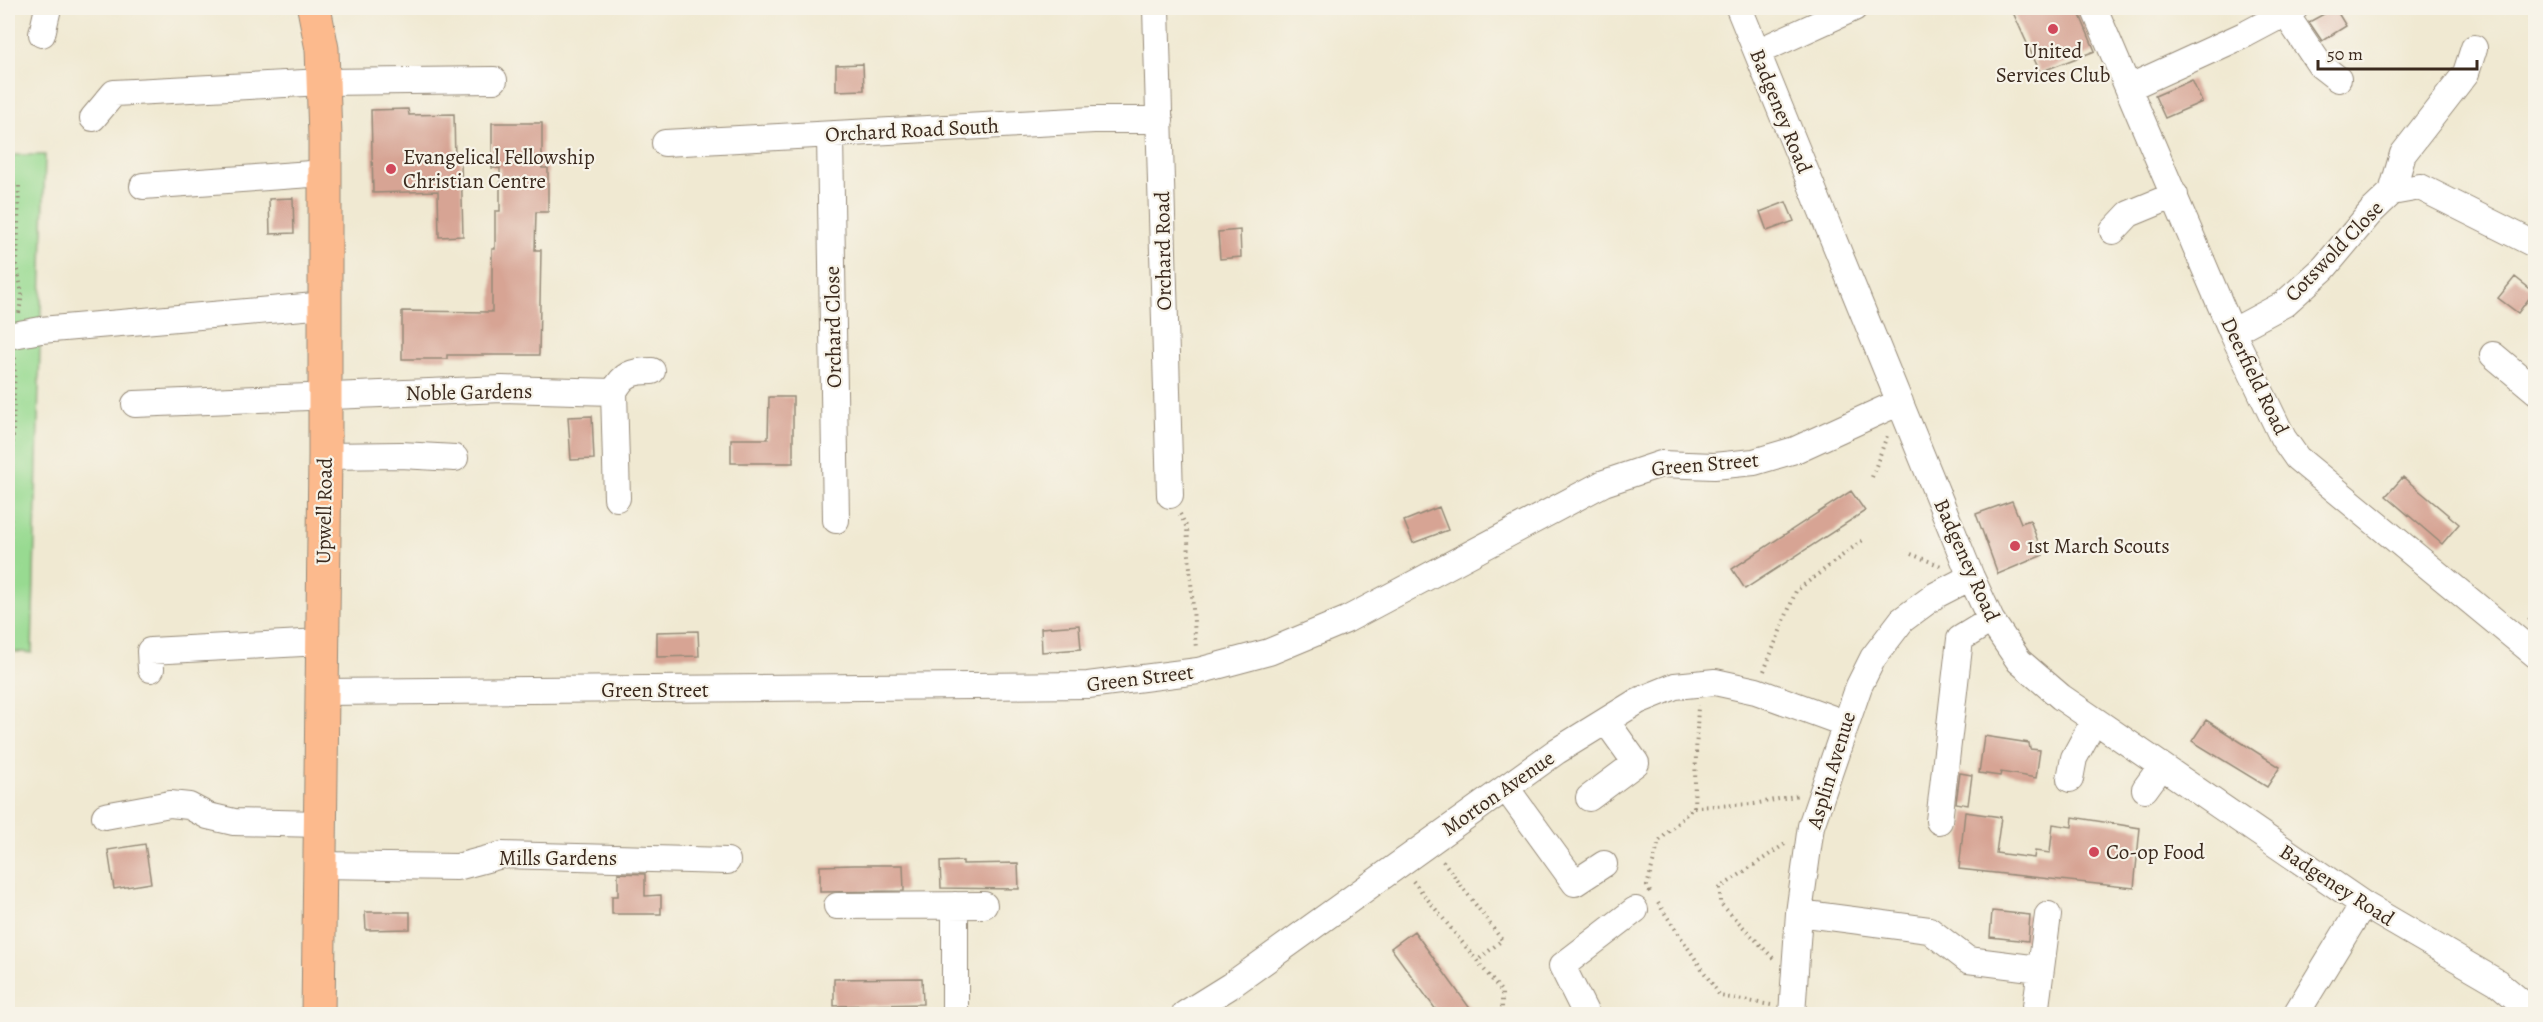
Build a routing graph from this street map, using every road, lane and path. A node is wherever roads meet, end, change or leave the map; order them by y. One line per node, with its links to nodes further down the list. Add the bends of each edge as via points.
1 (48, 8): 8 (street)
2 (314, 8): 13 (main road, Upwell Road)
3 (1156, 8): 16 (street, Orchard Road)
4 (1739, 8): 10 (street, Badgeney Road)
5 (1854, 8): 10 (street)
6 (2094, 8): 14 (street, Deerfield Road)
7 (2290, 10): 11 (street, via 2320,65); 14 (street)
8 (42, 34)
9 (2474, 48): 22 (street, via 2466,73 2403,154)
10 (1758, 52): 36 (street, Badgeney Road)
11 (2338, 79)
12 (494, 80): 13 (street)
13 (324, 82): 15 (street, via 114,93); 19 (main road, Upwell Road)
14 (2130, 87): 23 (street, Deerfield Road)
15 (93, 118)
16 (1160, 120): 17 (street, Orchard Road South); 41 (street, Orchard Road)
17 (830, 135): 18 (street, Orchard Road South); 44 (street, Orchard Close)
18 (665, 143)
19 (325, 173): 21 (street); 28 (main road, Upwell Road)
20 (8, 185): 27 (path, via 19,185)
21 (143, 186)
22 (2392, 192): 25 (street, Cotswold Close, via 2420,187); 29 (street, Cotswold Close, via 2324,267 2284,304)
23 (2175, 195): 24 (street, via 2129,214); 29 (street, Deerfield Road)
24 (2113, 231)
25 (2535, 245)
26 (8, 264): 27 (path)
27 (17, 264): 30 (path, via 22,294)
28 (326, 305): 30 (street); 35 (main road, Upwell Road)
29 (2232, 332): 50 (street, Deerfield Road, via 2283,438 2297,458)
30 (11, 335): 43 (path)
31 (2493, 355): 33 (street)
32 (652, 371): 34 (street, via 633,371 620,379)
33 (2535, 391)
34 (614, 392): 35 (street, Noble Gardens, via 502,389); 42 (street)
35 (325, 397): 37 (street, Noble Gardens); 38 (main road, Upwell Road)
36 (1900, 402): 40 (path); 46 (street, Badgeney Road); 52 (street, Green Street, via 1795,450 1754,462 1714,466 1660,464 1604,483 1346,621 1269,652)
37 (135, 404)
38 (325, 456): 39 (street); 49 (main road, Upwell Road)
39 (455, 458)
40 (1872, 477)
41 (1170, 495): 52 (path, via 1187,528)
42 (617, 498)
43 (9, 520): 47 (path)
44 (836, 520)
45 (1864, 539): 54 (path, via 1796,591)
46 (1971, 577): 48 (street, Badgeney Road); 58 (street, Asplin Avenue, via 1936,595 1902,620 1873,658)
47 (8, 617)
48 (1991, 620): 57 (street, Badgeney Road, via 2019,661); 67 (street, via 1960,639)
49 (321, 642): 51 (street, via 150,651); 55 (main road, Upwell Road)
50 (2535, 655)
51 (151, 669)
52 (1198, 671): 55 (street, Green Street, via 1088,685)
53 (1698, 684): 54 (street, Morton Avenue, via 1715,682); 56 (street, Morton Avenue, via 1675,687 1638,701); 65 (path)
54 (1756, 691): 58 (street, Morton Avenue)
55 (321, 692): 68 (main road, Upwell Road)
56 (1606, 721): 61 (street, Morton Avenue); 64 (street, via 1636,763)
57 (2094, 721): 59 (street, Badgeney Road); 60 (street, via 2074,758)
58 (1844, 723): 63 (street, Asplin Avenue)
59 (2161, 767): 62 (street); 75 (street, Badgeney Road)
60 (2070, 779)
61 (1506, 788): 70 (street, Morton Avenue); 73 (street, via 1575,884)
62 (2145, 789)
63 (1823, 791): 65 (path, via 1754,804); 69 (street, Asplin Avenue)
64 (1589, 798)
65 (1694, 807): 85 (path, via 1659,841 1647,886 1720,996)
66 (105, 816): 68 (street, via 170,804 189,806 208,816 234,822)
67 (1939, 821)
68 (319, 824): 74 (main road, Upwell Road)
69 (1811, 826): 80 (street, Asplin Avenue); 84 (path, via 1720,888 1720,903)
70 (1429, 842): 72 (street, Morton Avenue); 82 (path, via 1502,940)
71 (727, 861): 74 (street, Mills Gardens, via 502,855 457,867)
72 (1399, 864): 82 (path); 88 (street, Morton Avenue)
73 (1604, 864)
74 (318, 865): 86 (main road, Upwell Road)
75 (2363, 904): 92 (street); 93 (street, Badgeney Road, via 2497,982)
76 (955, 905): 77 (street); 78 (street); 87 (street)
77 (984, 905)
78 (837, 906)
79 (1635, 910): 90 (street, via 1562,966)
80 (1799, 913): 83 (street, via 1929,930 1968,960); 84 (street, Asplin Avenue)
81 (2048, 915): 83 (street)
82 (1477, 961): 89 (path, via 1502,992)
83 (2039, 969): 91 (street)
84 (1794, 981): 85 (street, Asplin Avenue)
85 (1792, 1012)
86 (318, 1014)
87 (956, 1014)
88 (1185, 1014)
89 (1502, 1014)
90 (1586, 1014)
91 (2035, 1014)
92 (2296, 1014)
93 (2535, 1014)

